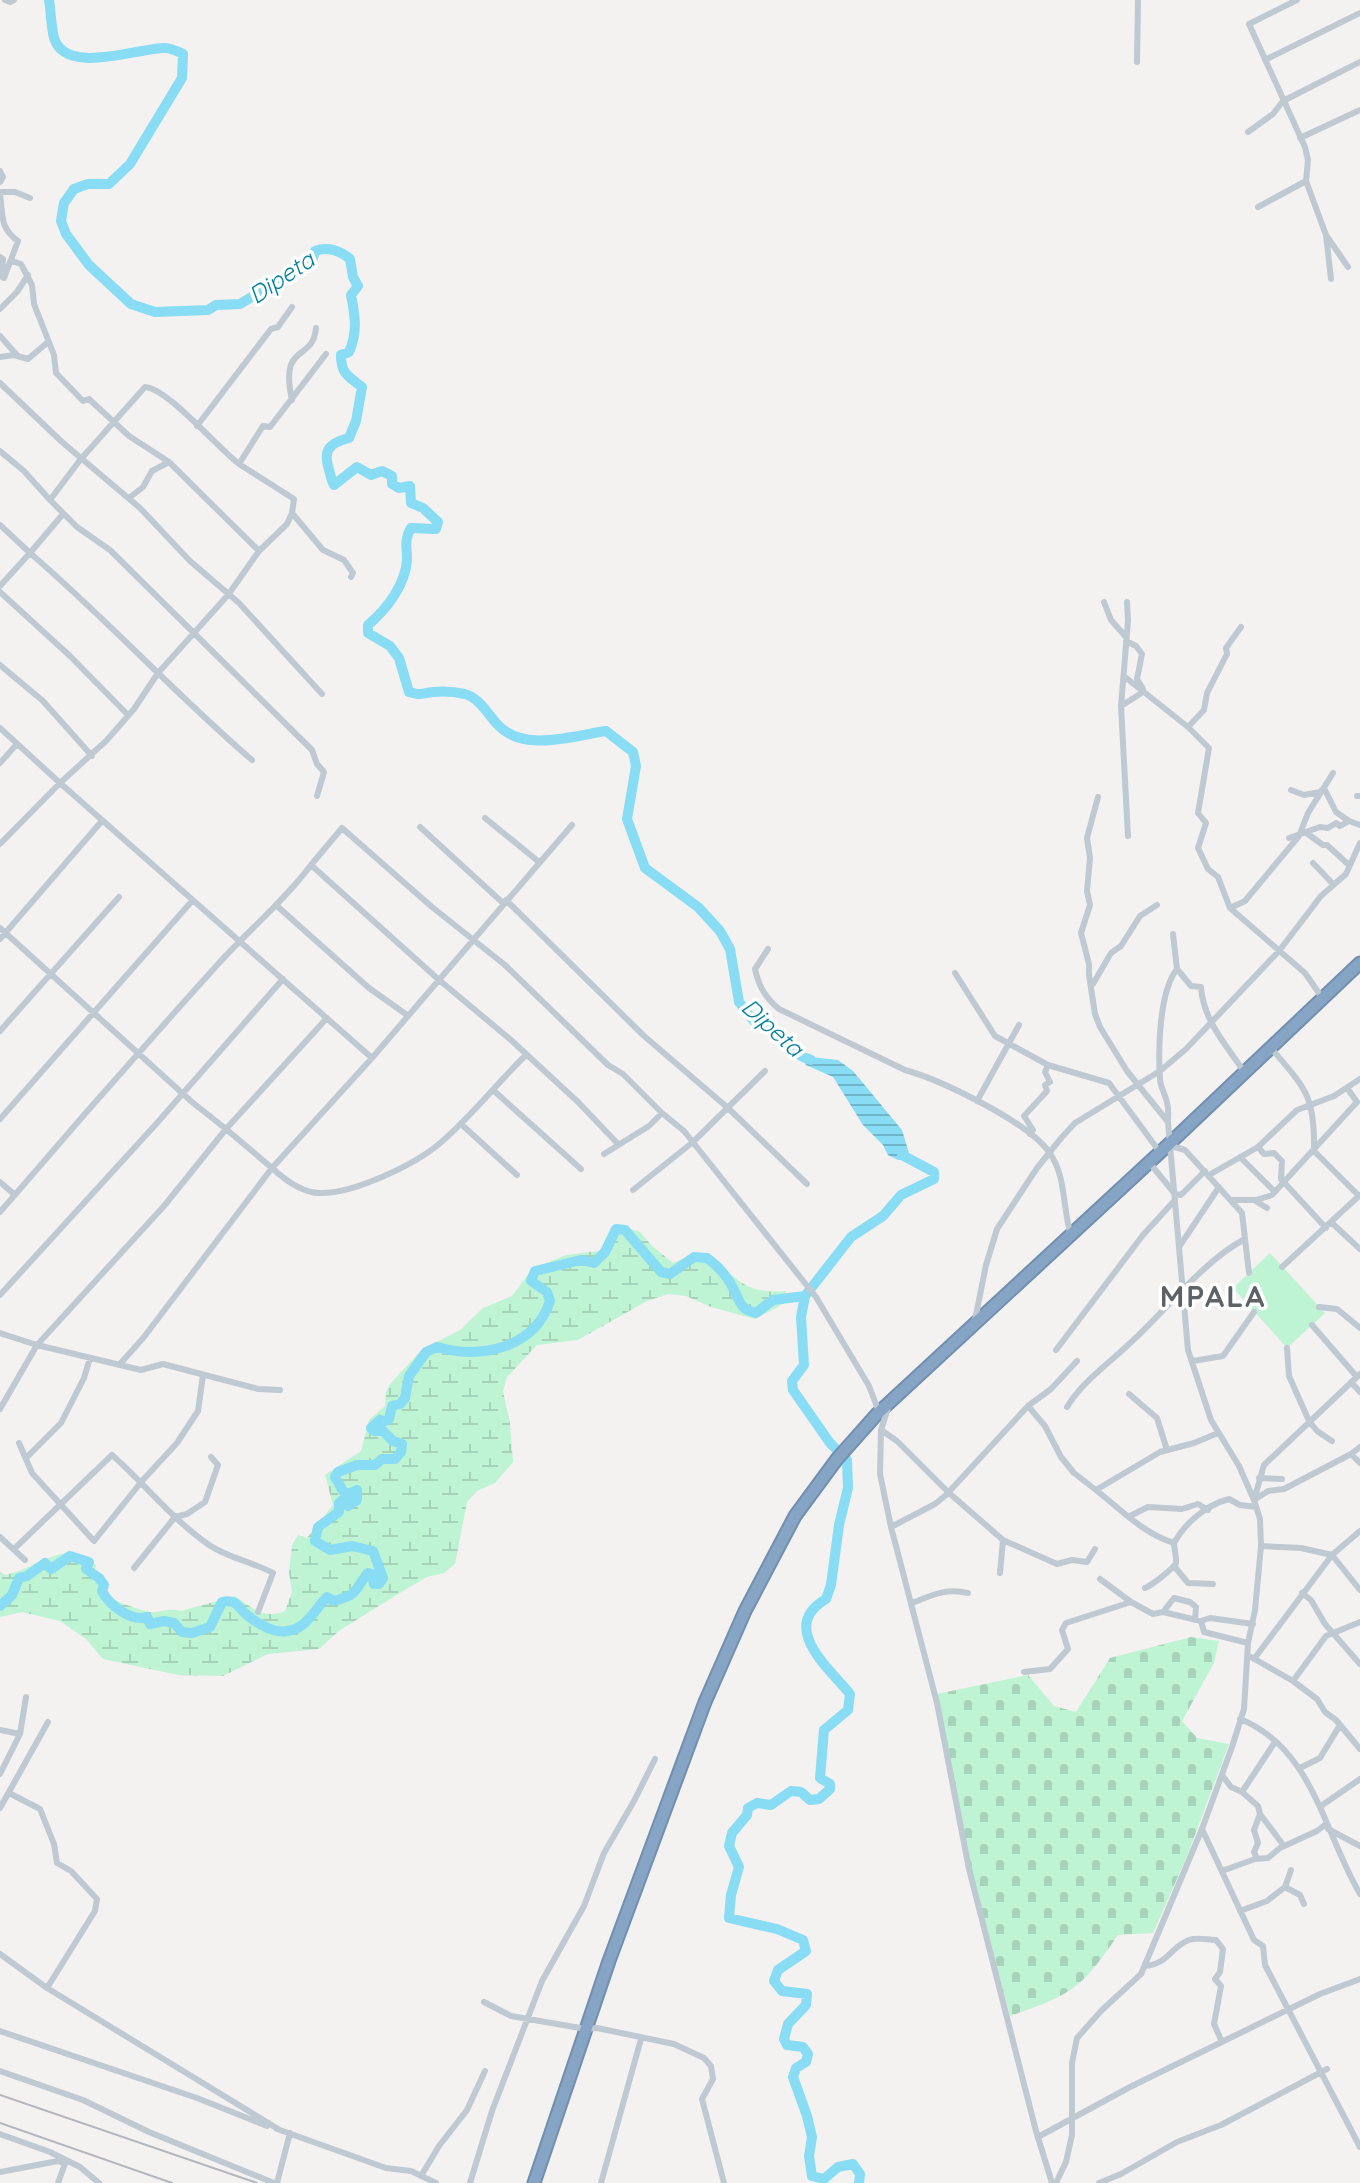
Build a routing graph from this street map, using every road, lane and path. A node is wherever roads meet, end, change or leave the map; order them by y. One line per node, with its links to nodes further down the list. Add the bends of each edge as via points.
1 (3, 0): 2 (street)
2 (14, 0)
3 (1138, 0): 7 (street)
4 (1297, 0): 6 (street, via 1249,24)
5 (1360, 13): 6 (street)
6 (1265, 60): 9 (street)
7 (1137, 62)
8 (1360, 62): 9 (street)
9 (1283, 101): 11 (street); 12 (street)
10 (1360, 110): 12 (street)
11 (1248, 132)
12 (1300, 138): 14 (street, via 1308,160)
13 (0, 171): 15 (street)
14 (1306, 181): 18 (street); 19 (street)
15 (0, 182)
16 (0, 193): 17 (street); 21 (street, via 0,223 18,241)
17 (30, 198)
18 (1258, 207)
19 (1326, 235): 22 (street); 25 (street)
20 (0, 257): 24 (street)
21 (12, 261): 23 (street); 24 (street)
22 (1348, 267)
23 (28, 275): 27 (street); 30 (street)
24 (1, 276)
25 (1331, 279)
26 (292, 307): 37 (street)
27 (0, 309)
28 (316, 328): 35 (street, via 307,348 290,361)
29 (0, 336): 32 (street)
30 (48, 342): 32 (street, via 28,359); 36 (street, via 56,373 78,398 89,399)
31 (326, 354): 35 (street)
32 (17, 355): 33 (street)
33 (0, 357)
34 (0, 383): 39 (street)
35 (292, 400): 41 (street, via 270,427 263,426 256,434)
36 (113, 421): 37 (street, via 150,387); 39 (street); 40 (street)
37 (197, 426): 41 (street)
38 (0, 451): 43 (street)
39 (81, 458): 42 (street); 43 (street)
40 (169, 462): 42 (street, via 152,471); 47 (street)
41 (239, 464): 44 (street, via 294,499)
42 (129, 498): 51 (street)
43 (50, 500): 45 (street)
44 (292, 513): 47 (street); 49 (street, via 323,550 344,560)
45 (63, 514): 48 (street); 55 (street, via 110,550)
46 (0, 525): 48 (street)
47 (259, 551): 51 (street)
48 (30, 553): 50 (street); 58 (street)
49 (351, 577)
50 (0, 589): 63 (street)
51 (228, 595): 55 (street); 61 (street)
52 (1104, 602): 56 (street)
53 (1127, 602): 56 (street)
54 (1241, 627): 64 (street, via 1226,648 1204,710)
55 (195, 633): 58 (street); 74 (street, via 312,750 324,772)
56 (1126, 639): 59 (street); 60 (street, via 1142,654 1137,679)
57 (0, 665): 67 (street, via 43,701)
58 (158, 673): 63 (street); 68 (street)
59 (1125, 677): 60 (street); 62 (street)
60 (1143, 689): 62 (street); 64 (street)
61 (322, 694)
62 (1121, 706): 84 (street)
63 (128, 715): 67 (street)
64 (1188, 727): 99 (street, via 1209,748 1198,813 1206,823 1198,848)
65 (0, 728): 66 (street)
66 (17, 744): 69 (street); 71 (street)
67 (91, 755): 71 (street)
68 (252, 760)
69 (0, 763)
70 (1333, 773): 73 (street)
71 (60, 783): 78 (street); 87 (street)
72 (1291, 790): 73 (street, via 1304,795)
73 (1321, 791): 77 (street); 83 (street)
74 (317, 796)
75 (1098, 797): 112 (street, via 1088,827 1090,905 1081,933)
76 (485, 818): 89 (street)
77 (1349, 821): 80 (street); 82 (street)
78 (101, 822): 95 (street); 100 (street)
79 (572, 825): 89 (street)
80 (1360, 825)
81 (420, 827): 96 (street)
82 (1328, 828): 83 (street); 88 (street)
83 (1300, 831): 85 (street); 88 (street); 99 (street, via 1245,901)
84 (1128, 836)
85 (1289, 838)
86 (1360, 843): 92 (street)
87 (0, 844)
88 (1327, 845): 92 (street)
89 (539, 862): 96 (street)
90 (1313, 863): 93 (street)
91 (311, 865): 98 (street); 102 (street, via 342,828); 111 (street)
92 (1349, 865): 93 (street)
93 (1333, 884): 105 (street)
94 (119, 897): 109 (street)
95 (192, 901): 103 (street); 114 (street)
96 (504, 902): 102 (street); 137 (street)
97 (1157, 905): 112 (street, via 1140,916)
98 (277, 906): 103 (street); 115 (street)
99 (1230, 908): 105 (street)
100 (2, 934): 109 (street)
101 (1173, 934): 107 (street)
102 (472, 940): 111 (street); 138 (street)
103 (240, 941): 110 (street); 122 (street)
104 (768, 949): 135 (street, via 755,969 766,998 779,1009)
105 (1279, 951): 113 (street, via 1305,973); 117 (street)
106 (1359, 965): 113 (highway)
107 (1177, 969): 117 (street, via 1191,986 1201,987); 127 (street, via 1164,997)
108 (955, 973): 120 (street, via 995,1036)
109 (50, 974): 114 (street); 119 (street)
110 (283, 979): 116 (street); 133 (street)
111 (438, 979): 115 (street); 123 (street)
112 (1091, 987): 130 (street, via 1100,1027)
113 (1323, 999): 121 (highway)
114 (95, 1013): 122 (street); 139 (street)
115 (407, 1015): 124 (street)
116 (327, 1018): 124 (street); 142 (street)
117 (1210, 1023): 127 (street); 128 (street)
118 (1019, 1025): 120 (street)
119 (0, 1031)
120 (1010, 1044): 125 (street); 135 (street)
121 (1271, 1048): 128 (highway); 136 (street)
122 (139, 1053): 133 (street); 163 (street)
123 (526, 1055): 132 (street); 145 (street)
124 (372, 1058): 153 (street)
125 (1048, 1065): 134 (street, via 1109,1083); 143 (street, via 1047,1091 1024,1116 1033,1130)
126 (765, 1071): 137 (street)
127 (1160, 1071): 130 (street); 140 (street)
128 (1245, 1073): 147 (highway)
129 (1360, 1079): 131 (street)
130 (1137, 1084): 134 (street); 140 (street)
131 (1347, 1088): 136 (street); 148 (street, via 1357,1102)
132 (493, 1090): 141 (street); 154 (street)
133 (183, 1093): 142 (street); 178 (street)
134 (1119, 1094): 147 (street); 149 (street, via 1075,1123)
135 (977, 1101): 143 (street)
136 (1311, 1103): 146 (street); 148 (street)
137 (728, 1108): 144 (street); 159 (street)
138 (662, 1113): 144 (street); 145 (street)
139 (0, 1119)
140 (1168, 1122): 147 (street)
141 (461, 1124): 153 (street, via 432,1150 383,1177 337,1192 297,1187); 156 (street)
142 (226, 1129): 153 (street); 185 (street, via 164,1206)
143 (1030, 1134): 149 (street)
144 (693, 1142): 161 (street); 201 (street, via 816,1297)
145 (618, 1144): 150 (street)
146 (1258, 1147): 151 (street); 158 (street, via 1282,1161)
147 (1164, 1148): 152 (highway); 155 (street, via 1185,1150); 165 (street)
148 (1314, 1151): 158 (street); 164 (street)
149 (1050, 1152): 171 (street, via 1065,1191); 181 (street, via 997,1229)
150 (604, 1154)
151 (1240, 1157): 155 (street); 162 (street)
152 (1148, 1161): 165 (street); 171 (highway)
153 (272, 1168): 191 (street)
154 (581, 1169)
155 (1207, 1173): 160 (street); 165 (street)
156 (517, 1175)
157 (0, 1182): 163 (street)
158 (1284, 1182): 162 (street); 170 (street)
159 (807, 1184)
160 (1219, 1187): 166 (street); 173 (street)
161 (633, 1190)
162 (1275, 1192): 167 (street)
163 (15, 1195): 169 (street)
164 (1360, 1196): 170 (street)
165 (1175, 1197): 173 (street); 187 (street)
166 (1231, 1200): 167 (street); 172 (street, via 1242,1213)
167 (1254, 1200): 168 (street)
168 (1267, 1208)
169 (0, 1212)
170 (1329, 1226): 174 (street); 175 (street)
171 (1071, 1235): 181 (highway)
172 (1243, 1240): 176 (street); 177 (street)
173 (1179, 1247): 177 (street)
174 (1360, 1249)
175 (1282, 1267)
176 (1249, 1273)
177 (1183, 1289): 190 (street); 199 (street)
178 (0, 1295)
179 (1319, 1307): 183 (street, via 1337,1309)
180 (1254, 1312): 190 (street, via 1223,1356)
181 (974, 1324): 197 (highway)
182 (1312, 1325): 193 (street)
183 (1360, 1328)
184 (0, 1333): 185 (street)
185 (37, 1345): 188 (street); 200 (street)
186 (1287, 1348): 202 (street, via 1290,1380)
187 (1056, 1350)
188 (90, 1358): 191 (street); 210 (street, via 61,1423)
189 (1077, 1361): 198 (street)
190 (1193, 1361): 204 (street)
191 (120, 1364): 192 (street, via 141,1370 163,1364)
192 (203, 1375): 194 (street); 215 (street, via 198,1411)
193 (1356, 1378): 195 (street); 202 (street)
194 (280, 1390)
195 (1360, 1392)
196 (1129, 1394): 208 (street, via 1157,1418)
197 (891, 1400): 201 (highway); 203 (street)
198 (1028, 1406): 216 (street, via 1061,1457); 217 (street, via 1012,1427 971,1460)
199 (1067, 1407)
200 (0, 1409)
201 (879, 1412): 291 (highway, via 795,1516 745,1611 705,1702)
202 (1309, 1421): 205 (street); 213 (street, via 1274,1453)
203 (881, 1430): 217 (street); 223 (street, via 880,1474)
204 (1218, 1433): 208 (street); 218 (street)
205 (1332, 1441)
206 (19, 1443): 210 (street)
207 (1360, 1447): 209 (street)
208 (1167, 1450): 216 (street)
209 (1351, 1454): 212 (street); 218 (street, via 1284,1489 1268,1491)
210 (27, 1457): 219 (street, via 32,1473)
211 (211, 1457): 222 (street, via 218,1465 205,1502)
212 (1360, 1463)
213 (1259, 1478): 214 (street); 218 (street)
214 (1282, 1479)
215 (142, 1481): 219 (street, via 112,1455); 219 (street, via 94,1541); 222 (street)
216 (1096, 1490): 221 (street)
217 (948, 1492): 223 (street); 226 (street)
218 (1255, 1504): 220 (street, via 1229,1499); 228 (street)
219 (60, 1506): 229 (street)
220 (1208, 1510): 221 (street, via 1198,1504 1182,1509 1148,1507); 227 (street)
221 (1130, 1516): 227 (street)
222 (175, 1517): 234 (street); 244 (street, via 213,1547 273,1573)
223 (891, 1527): 243 (street)
224 (1360, 1531): 231 (street)
225 (0, 1537): 229 (street)
226 (1003, 1540): 230 (street, via 1057,1564 1087,1562); 235 (street)
227 (1174, 1543): 233 (street)
228 (1261, 1546): 231 (street); 248 (street)
229 (14, 1549): 232 (street)
230 (1095, 1549)
231 (1332, 1555): 239 (street); 241 (street)
232 (25, 1560)
233 (1174, 1566): 237 (street, via 1188,1583); 238 (street)
234 (134, 1568)
235 (1000, 1573)
236 (1100, 1579): 242 (street)
237 (1213, 1584)
238 (1145, 1588)
239 (1360, 1590)
240 (968, 1593): 243 (street, via 952,1589)
241 (1302, 1593): 249 (street); 251 (street)
242 (1131, 1602): 245 (street, via 1153,1614); 253 (street, via 1066,1623 1062,1630 1068,1649 1050,1669)
243 (912, 1603): 304 (street, via 969,1869)
244 (258, 1612)
245 (1163, 1612): 246 (street); 246 (street, via 1174,1598 1196,1607)
246 (1198, 1620): 248 (street); 250 (street, via 1204,1632)
247 (1360, 1622): 249 (street)
248 (1253, 1624): 250 (street)
249 (1334, 1633): 252 (street); 254 (street, via 1326,1636)
250 (1248, 1643): 251 (street)
251 (1251, 1657): 254 (street); 256 (street)
252 (1360, 1664)
253 (1024, 1672)
254 (1293, 1681): 258 (street)
255 (26, 1697): 260 (street)
256 (1240, 1719): 261 (street, via 1260,1727); 266 (street)
257 (48, 1722): 269 (street)
258 (1340, 1725): 262 (street); 264 (street, via 1320,1758)
259 (0, 1730): 260 (street)
260 (20, 1734): 265 (street)
261 (1275, 1742): 264 (street); 268 (street)
262 (1360, 1749)
263 (655, 1759): 290 (street, via 604,1853 584,1906)
264 (1300, 1768): 270 (street)
265 (0, 1774)
266 (1222, 1775): 268 (street); 274 (street)
267 (1360, 1779): 270 (street)
268 (1242, 1792): 272 (street)
269 (9, 1793): 271 (street); 287 (street, via 40,1809 57,1863 97,1899 95,1911)
270 (1321, 1806): 273 (street)
271 (0, 1808)
272 (1260, 1814): 275 (street); 277 (street, via 1254,1830)
273 (1327, 1826): 275 (street); 276 (street); 281 (street)
274 (1202, 1829): 279 (street); 285 (street)
275 (1284, 1846): 277 (street)
276 (1360, 1846)
277 (1257, 1859): 279 (street)
278 (1291, 1870): 280 (street)
279 (1222, 1871): 283 (street)
280 (1285, 1887): 282 (street, via 1300,1895); 283 (street)
281 (1360, 1894)
282 (1304, 1904)
283 (1240, 1911): 289 (street, via 1254,1940 1263,1946 1265,1965)
284 (0, 1954): 287 (street)
285 (1145, 1966): 295 (street, via 1164,1961 1189,1940 1216,1940 1223,1949 1215,1979 1221,1986 1214,2024); 300 (street, via 1077,2038)
286 (1360, 1979): 289 (street)
287 (47, 1988): 301 (street)
288 (484, 2002): 290 (street)
289 (1287, 2010): 295 (street); 299 (street)
290 (526, 2020): 291 (street); 313 (street)
291 (586, 2029): 293 (street); 314 (highway)
292 (1, 2031): 294 (street); 301 (street)
293 (641, 2039): 315 (street); 316 (street, via 683,2047 711,2066 713,2079 702,2099)
294 (0, 2042)
295 (1222, 2042): 300 (street)
296 (1327, 2069): 299 (street)
297 (0, 2071): 311 (street, via 83,2100)
298 (485, 2071): 308 (street, via 467,2110)
299 (1319, 2073): 305 (street); 318 (street)
300 (1073, 2118): 304 (street); 317 (street, via 1066,2162)
301 (278, 2129): 302 (street)
302 (290, 2133): 308 (street); 311 (street)
303 (0, 2134): 306 (street)
304 (1038, 2137): 317 (street)
305 (1360, 2147)
306 (66, 2162): 307 (street); 309 (street); 310 (street)
307 (0, 2172)
308 (421, 2176): 312 (street)
309 (58, 2183)
310 (99, 2183)
311 (276, 2183)
312 (436, 2183)
313 (470, 2183)
314 (534, 2183)
315 (601, 2183)
316 (724, 2183)
317 (1054, 2183)
318 (1099, 2183)

